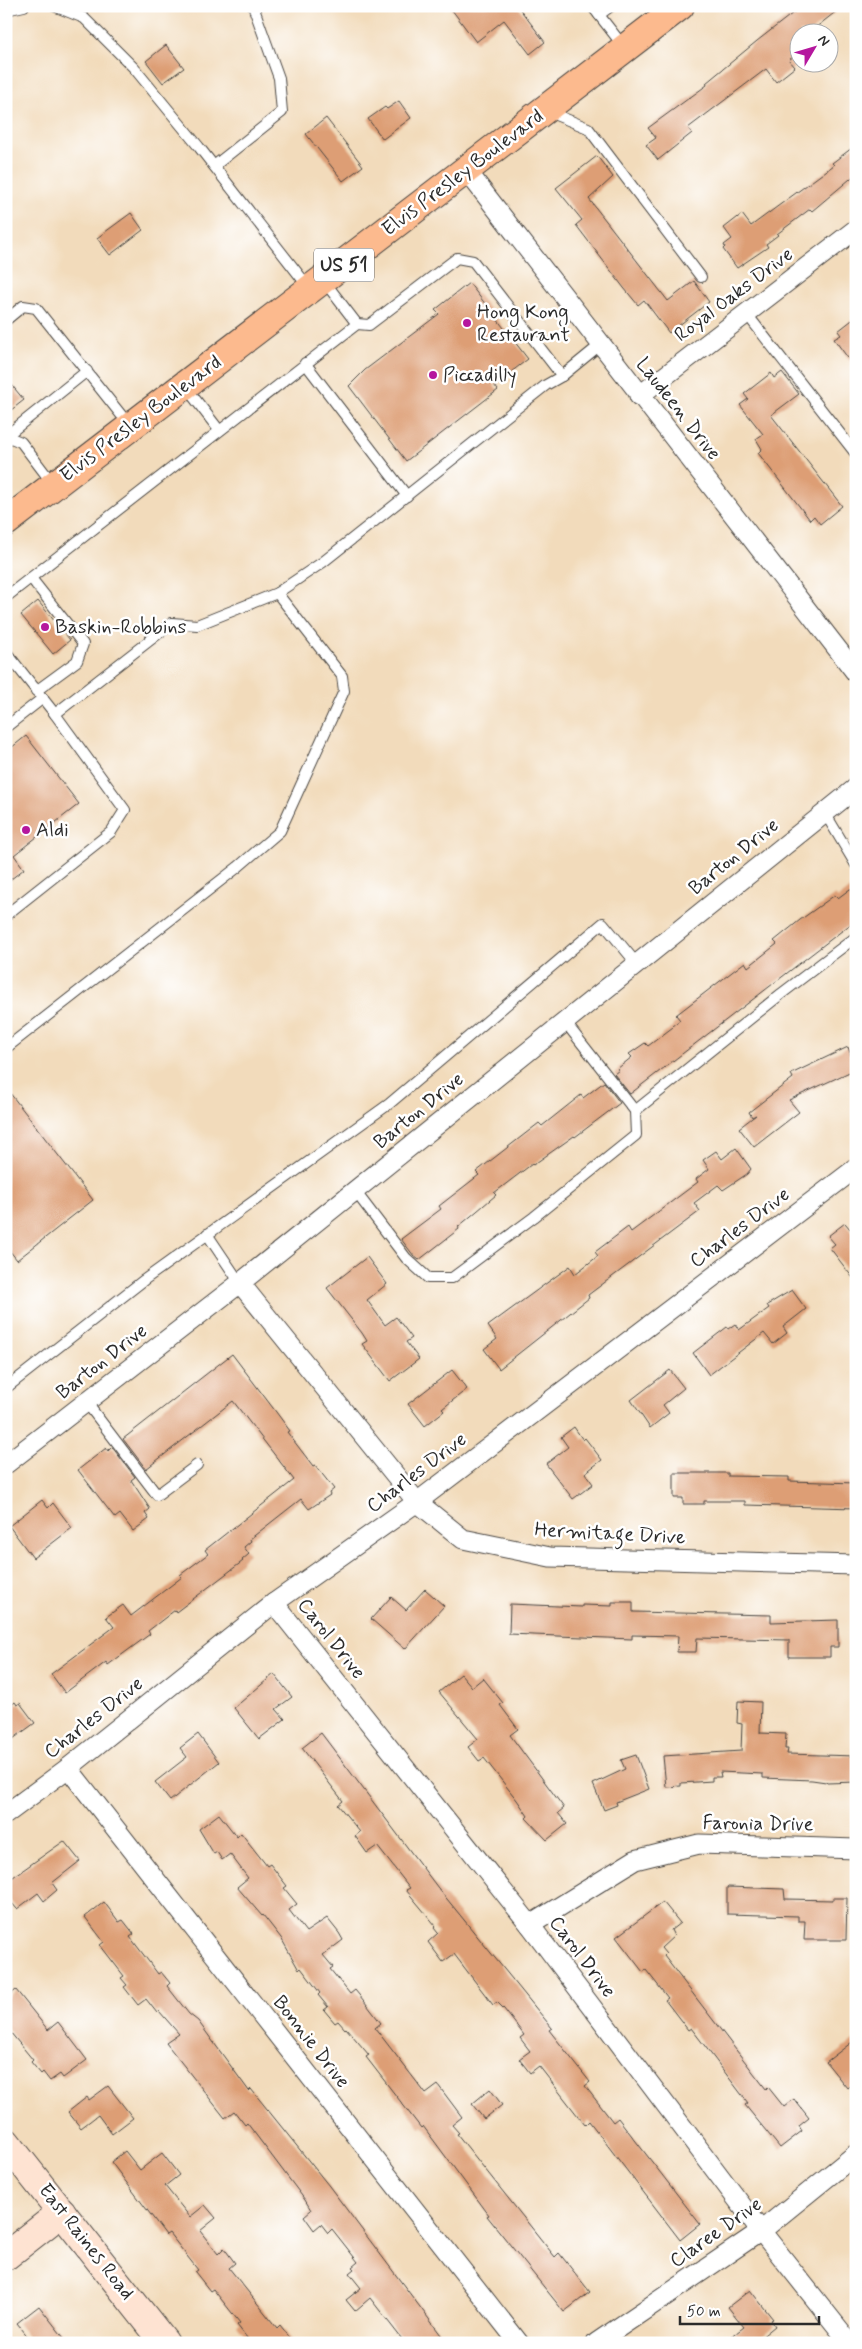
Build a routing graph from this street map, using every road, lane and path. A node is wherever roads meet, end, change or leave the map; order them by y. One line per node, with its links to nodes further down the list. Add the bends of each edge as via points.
1 (24, 6): 7 (lane)
2 (54, 6): 11 (lane, via 84,18 134,68)
3 (253, 6): 11 (lane, via 279,78 282,112)
4 (592, 6): 8 (lane)
5 (610, 6): 8 (lane)
6 (680, 6): 9 (main road, Elvis Presley Boulevard / US 51)
7 (6, 10)
8 (599, 15): 9 (lane)
9 (625, 48): 10 (main road, Elvis Presley Boulevard / US 51)
10 (545, 110): 12 (main road, Elvis Presley Boulevard / US 51); 14 (lane, via 588,128)
11 (214, 166): 15 (lane)
12 (467, 171): 15 (main road, Elvis Presley Boulevard / US 51); 19 (street, Laudeen Drive)
13 (856, 230): 16 (street, Royal Oaks Drive)
14 (701, 276)
15 (317, 285): 18 (lane); 23 (main road, Elvis Presley Boulevard / US 51)
16 (746, 313): 24 (street, Royal Oaks Drive); 28 (lane)
17 (6, 320): 21 (lane, via 23,306 36,308)
18 (357, 324): 20 (lane); 22 (lane, via 370,325 457,258 473,261)
19 (600, 345): 22 (lane); 24 (street, Laudeen Drive)
20 (305, 364): 26 (lane); 30 (lane)
21 (87, 372): 25 (lane); 27 (lane)
22 (562, 376): 30 (lane, via 546,385)
23 (185, 386): 25 (main road, Elvis Presley Boulevard / US 51); 26 (lane)
24 (639, 396): 36 (street, Laudeen Drive)
25 (131, 426): 29 (main road, Elvis Presley Boulevard / US 51)
26 (220, 430): 32 (lane)
27 (6, 436): 29 (lane, via 21,442)
28 (856, 454)
29 (54, 485): 31 (main road, Elvis Presley Boulevard / US 51)
30 (407, 496): 33 (lane, via 323,562)
31 (6, 522)
32 (31, 578): 34 (lane); 37 (lane, via 83,644 77,661)
33 (277, 593): 38 (lane, via 197,625 172,623); 47 (lane, via 342,676 344,691 280,831 238,868)
34 (6, 597)
35 (6, 652): 37 (lane)
36 (856, 673)
37 (40, 695): 38 (lane); 39 (lane)
38 (55, 714): 43 (lane, via 125,810 111,832)
39 (6, 728)
40 (856, 788): 41 (street, Barton Drive)
41 (825, 813): 42 (lane); 45 (street, Barton Drive)
42 (856, 865)
43 (6, 915)
44 (856, 937): 48 (lane)
45 (637, 964): 46 (street, Barton Drive); 51 (lane, via 603,923 389,1104)
46 (565, 1022): 48 (lane); 50 (street, Barton Drive)
47 (6, 1048)
48 (635, 1111): 50 (lane, via 636,1135 542,1212 452,1278 428,1278 406,1258)
49 (856, 1168): 57 (street, Charles Drive)
50 (355, 1191): 52 (street, Barton Drive)
51 (208, 1234): 52 (lane); 53 (lane)
52 (240, 1283): 54 (street, Barton Drive); 57 (street, Hermitage Drive)
53 (6, 1388)
54 (86, 1402): 55 (street, Barton Drive); 56 (lane, via 157,1495)
55 (6, 1464)
56 (197, 1465)
57 (417, 1502): 58 (street, Hermitage Drive, via 463,1539 550,1557); 59 (street, Charles Drive)
58 (856, 1564)
59 (274, 1603): 60 (street, Charles Drive); 63 (street, Carol Drive)
60 (68, 1768): 61 (street, Charles Drive); 70 (street, Bonnie Drive)
61 (6, 1814)
62 (856, 1849): 63 (street, Faronia Drive, via 699,1844 635,1860)
63 (530, 1925): 67 (street, Carol Drive)
64 (6, 2142): 66 (main road, East Raines Road)
65 (856, 2154): 67 (street, Claree Drive)
66 (62, 2212): 68 (main road); 69 (main road, East Raines Road)
67 (761, 2231): 71 (street, Claree Drive); 72 (street, Carol Drive)
68 (6, 2256)
69 (165, 2343)
70 (519, 2343)
71 (596, 2343)
72 (850, 2343)

